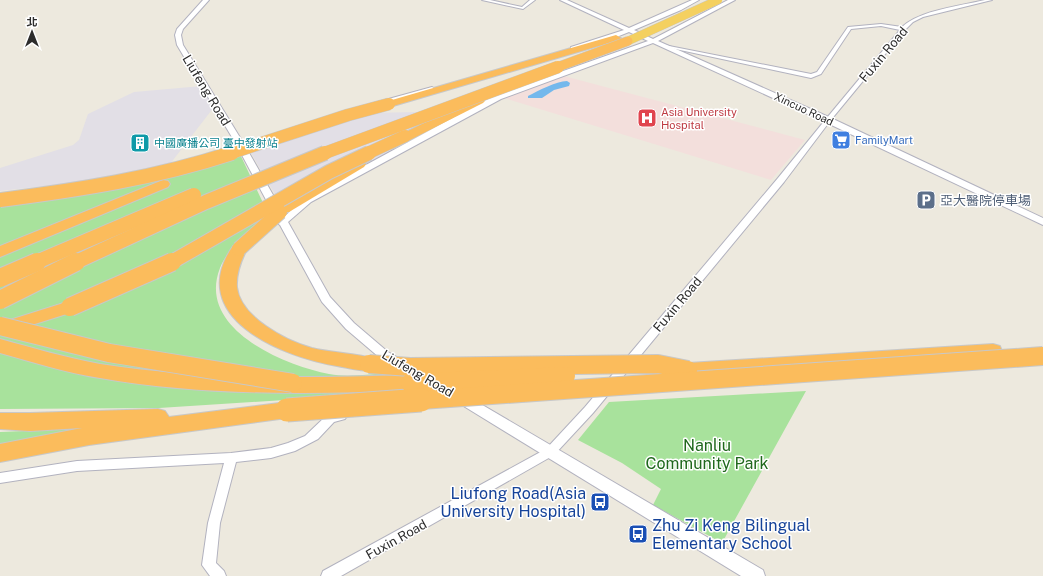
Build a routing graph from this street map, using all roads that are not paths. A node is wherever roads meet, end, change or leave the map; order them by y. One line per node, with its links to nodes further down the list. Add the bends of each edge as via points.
1 (206, 0): 17 (street, Liufeng Road, via 180,29 180,45)
2 (484, 0): 3 (street, via 523,8)
3 (533, 0)
4 (563, 0): 11 (street, Xincuo Road)
5 (696, 0): 11 (street)
6 (705, 0): 11 (highway)
7 (718, 0): 11 (highway, bridge, via 677,20)
8 (732, 0): 12 (street)
9 (990, 0): 10 (street, Fuxin Road, via 922,16 911,21)
10 (903, 29): 13 (street, via 881,26 850,28 819,73 811,76); 15 (street, Fuxin Road)
11 (624, 37): 12 (street, Xincuo Road); 14 (highway); 16 (highway, bridge); 17 (street, via 612,37 520,66 345,111); 22 (highway, bridge, via 285,158 130,221); 23 (highway, bridge, via 249,184 142,230)
12 (653, 41): 13 (street, Xincuo Road); 20 (street, via 498,97 308,200)
13 (666, 46): 15 (street, Xincuo Road)
14 (389, 104): 18 (highway, bridge, via 171,171 82,189); 21 (highway, bridge, via 317,127 163,184)
15 (828, 120): 19 (street, Xincuo Road); 36 (street, Fuxin Road, via 589,410)
16 (405, 136): 25 (highway, bridge, via 329,172 177,260 70,307); 29 (highway, bridge, via 284,209 268,220 239,249 229,276 229,291 242,315 260,331 295,349 369,364 410,367 658,364)
17 (240, 144): 20 (street, Liufeng Road)
18 (0, 200)
19 (1043, 222)
20 (282, 223): 31 (street, Liufeng Road, via 326,299 350,326 384,355)
21 (0, 252)
22 (0, 278)
23 (0, 300)
24 (0, 326): 30 (highway, bridge, via 109,353)
25 (0, 330)
26 (0, 346): 30 (highway, bridge, via 64,363 145,377 192,382)
27 (1043, 347): 29 (highway)
28 (1043, 356): 32 (highway, bridge)
29 (688, 370): 30 (highway, bridge, via 395,384)
30 (293, 383)
31 (470, 402): 36 (street, Liufeng Road); 38 (street, via 331,417 310,438 274,453)
32 (288, 410): 34 (highway); 37 (highway, via 89,436)
33 (0, 421): 34 (highway)
34 (30, 422): 35 (highway)
35 (0, 424)
36 (550, 452): 41 (street, Fuxin Road); 42 (street, Liufeng Road)
37 (0, 453)
38 (231, 458): 39 (street, via 77,466); 40 (street, via 214,523 209,565)
39 (0, 478)
40 (219, 576)
41 (328, 576)
42 (757, 576)

